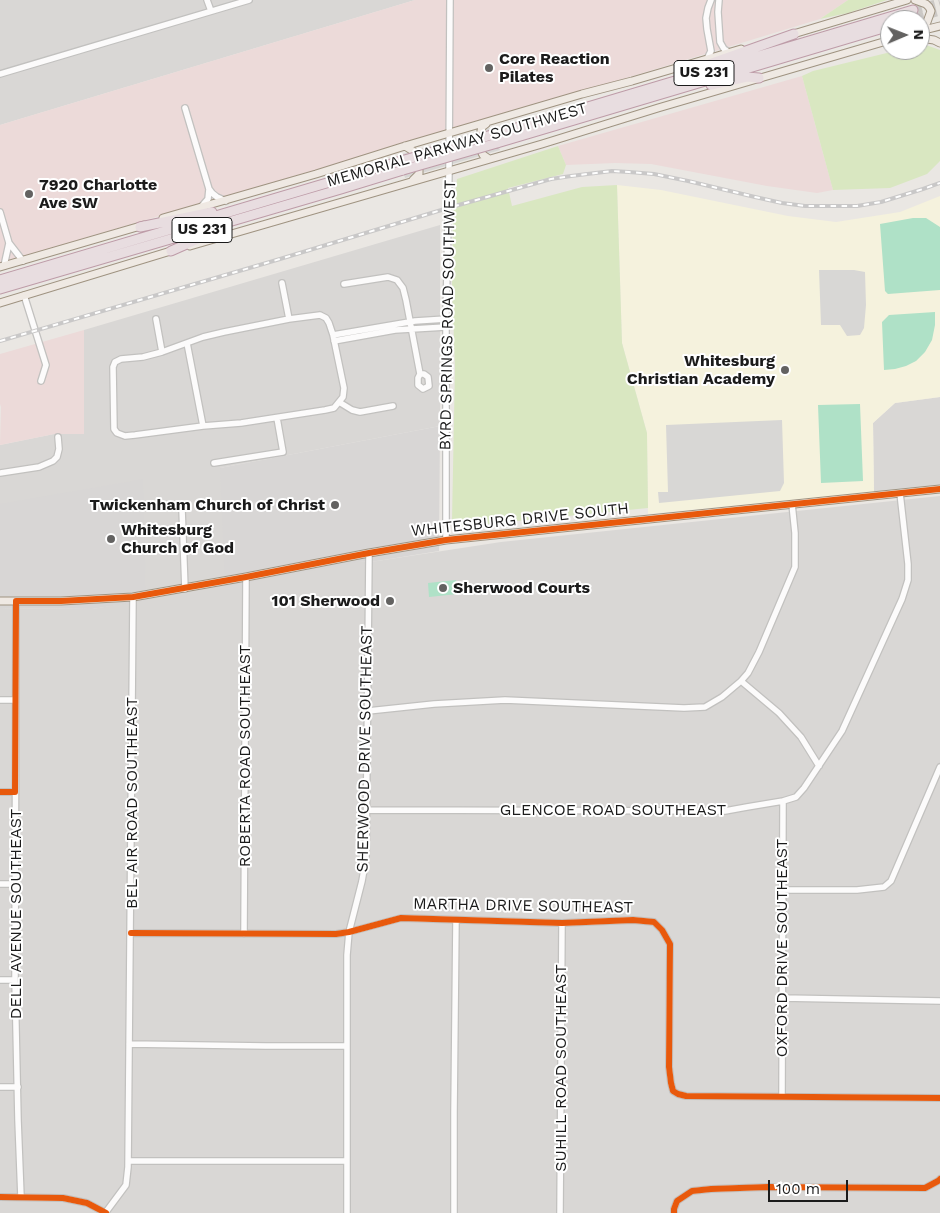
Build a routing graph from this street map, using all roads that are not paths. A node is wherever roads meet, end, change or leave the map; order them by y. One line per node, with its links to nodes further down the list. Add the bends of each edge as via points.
1 (207, 0): 8 (street)
2 (249, 0): 8 (street)
3 (450, 0): 21 (street, BYRD SPRINGS ROAD SOUTHWEST)
4 (711, 0): 15 (street, via 706,18 711,51)
5 (719, 0): 14 (street, via 720,42)
6 (906, 0): 12 (main road, MEMORIAL PARKWAY SOUTHWEST)
7 (915, 0): 9 (main road, via 926,4)
8 (211, 11): 16 (street)
9 (930, 14)
10 (880, 26): 18 (highway, MEMORIAL PARKWAY SOUTHWEST / US 231)
11 (880, 29): 18 (highway, MEMORIAL PARKWAY SOUTHWEST / US 231)
12 (794, 34): 14 (main road, MEMORIAL PARKWAY SOUTHWEST); 18 (highway, via 662,80)
13 (880, 43): 17 (main road, MEMORIAL PARKWAY SOUTHWEST)
14 (730, 52): 15 (main road, MEMORIAL PARKWAY SOUTHWEST)
15 (707, 59): 20 (main road, MEMORIAL PARKWAY SOUTHWEST)
16 (0, 74)
17 (759, 78): 18 (highway, via 747,77 667,97); 23 (main road, MEMORIAL PARKWAY SOUTHWEST)
18 (650, 93): 24 (highway, MEMORIAL PARKWAY SOUTHWEST / US 231, bridge)
19 (185, 108): 27 (street)
20 (488, 122): 21 (main road, MEMORIAL PARKWAY SOUTHWEST); 23 (main road, via 482,127 479,139 480,149)
21 (449, 134): 22 (main road, MEMORIAL PARKWAY SOUTHWEST); 25 (street, BYRD SPRINGS ROAD SOUTHWEST)
22 (405, 146): 26 (main road, via 413,150 419,162 419,174); 29 (main road, MEMORIAL PARKWAY SOUTHWEST)
23 (489, 159): 25 (main road, MEMORIAL PARKWAY SOUTHWEST)
24 (402, 166): 28 (highway, MEMORIAL PARKWAY SOUTHWEST / US 231); 31 (highway, MEMORIAL PARKWAY SOUTHWEST / US 231)
25 (450, 171): 26 (main road, MEMORIAL PARKWAY SOUTHWEST); 46 (street, BYRD SPRINGS ROAD SOUTHWEST)
26 (411, 182): 35 (main road, MEMORIAL PARKWAY SOUTHWEST)
27 (209, 189): 29 (street); 30 (street, via 208,198)
28 (276, 198): 33 (highway); 38 (highway, MEMORIAL PARKWAY SOUTHWEST / US 231)
29 (226, 201): 30 (main road, MEMORIAL PARKWAY SOUTHWEST)
30 (200, 208): 33 (main road, MEMORIAL PARKWAY SOUTHWEST)
31 (275, 209): 35 (highway); 41 (highway, MEMORIAL PARKWAY SOUTHWEST / US 231)
32 (0, 212): 34 (street)
33 (140, 227): 36 (main road, MEMORIAL PARKWAY SOUTHWEST)
34 (9, 243): 36 (street); 37 (street)
35 (170, 251): 42 (main road, MEMORIAL PARKWAY SOUTHWEST)
36 (23, 261): 37 (main road, MEMORIAL PARKWAY SOUTHWEST)
37 (2, 266)
38 (0, 280)
39 (282, 283): 45 (street)
40 (344, 284): 47 (street, via 388,277 397,280 403,288)
41 (0, 289)
42 (24, 295): 43 (main road, MEMORIAL PARKWAY SOUTHWEST); 54 (street, via 46,365)
43 (0, 303)
44 (156, 319): 52 (street)
45 (289, 319): 50 (street, via 326,318); 51 (street)
46 (446, 319): 47 (street); 48 (street, BYRD SPRINGS ROAD SOUTHWEST)
47 (410, 322): 49 (street); 50 (street)
48 (446, 327): 49 (street); 66 (street, BYRD SPRINGS ROAD SOUTHWEST)
49 (412, 329): 50 (street); 53 (street)
50 (334, 338): 55 (street, via 344,388)
51 (187, 343): 52 (street); 58 (street)
52 (162, 352): 58 (street, via 115,362 114,429 125,436)
53 (420, 374)
54 (41, 380)
55 (339, 402): 56 (street, via 360,412); 57 (street, via 334,408)
56 (393, 406)
57 (277, 418): 58 (street); 60 (street, via 283,452)
58 (203, 426)
59 (58, 437): 61 (street, via 59,449 53,461)
60 (214, 463)
61 (0, 474)
62 (940, 489): 63 (main road, WHITESBURG DRIVE SOUTH)
63 (900, 493): 64 (main road, WHITESBURG DRIVE SOUTH); 77 (street, GLENCOE ROAD SOUTHEAST, via 908,580 842,731)
64 (792, 504): 66 (main road, WHITESBURG DRIVE SOUTH); 73 (street, via 795,567 760,652)
65 (182, 509): 69 (street)
66 (446, 540): 67 (main road, WHITESBURG DRIVE SOUTH)
67 (369, 553): 68 (main road, WHITESBURG DRIVE SOUTH); 76 (street, SHERWOOD DRIVE SOUTHEAST)
68 (246, 577): 69 (main road, WHITESBURG DRIVE SOUTH); 90 (street, ROBERTA ROAD SOUTHEAST)
69 (185, 588): 70 (main road, WHITESBURG DRIVE SOUTH)
70 (133, 597): 72 (main road, WHITESBURG DRIVE SOUTH); 89 (street, BEL AIR ROAD SOUTHEAST)
71 (0, 601): 72 (main road, WHITESBURG DRIVE SOUTH)
72 (16, 601): 75 (street, DELL AVENUE SOUTHEAST)
73 (741, 681): 76 (street, via 705,707 505,700); 77 (street, via 782,716 801,737)
74 (0, 700): 75 (street)
75 (15, 700): 80 (street, DELL AVENUE SOUTHEAST)
76 (368, 710): 82 (street, SHERWOOD DRIVE SOUTHEAST)
77 (819, 766): 81 (street, GLENCOE ROAD SOUTHEAST, via 796,797)
78 (940, 767): 85 (street, via 891,881 884,887)
79 (0, 792): 80 (street)
80 (15, 792): 84 (street, DELL AVENUE SOUTHEAST)
81 (783, 801): 82 (street, GLENCOE ROAD SOUTHEAST, via 725,811); 85 (street, OXFORD DRIVE SOUTHEAST)
82 (367, 810): 88 (street, SHERWOOD DRIVE SOUTHEAST, via 366,858)
83 (0, 884): 84 (street)
84 (15, 884): 92 (street, DELL AVENUE SOUTHEAST)
85 (782, 890): 93 (street, OXFORD DRIVE SOUTHEAST)
86 (456, 920): 87 (street, MARTHA DRIVE SOUTHEAST); 88 (street, MARTHA DRIVE SOUTHEAST, via 401,918); 108 (street)
87 (562, 923): 99 (street, MARTHA DRIVE SOUTHEAST, via 633,920 654,922 662,930 670,944 670,1083 673,1091 686,1096); 109 (street, SUHILL ROAD SOUTHEAST)
88 (349, 932): 90 (street, MARTHA DRIVE SOUTHEAST); 96 (street, SHERWOOD DRIVE SOUTHEAST)
89 (131, 933): 90 (street, MARTHA DRIVE SOUTHEAST); 95 (street, BEL AIR ROAD SOUTHEAST)
90 (244, 934)
91 (0, 980): 92 (street)
92 (15, 980): 98 (street, DELL AVENUE SOUTHEAST)
93 (782, 998): 94 (street); 99 (street, OXFORD DRIVE SOUTHEAST)
94 (940, 1001)
95 (129, 1044): 96 (street); 101 (street, BEL AIR ROAD SOUTHEAST)
96 (347, 1046): 102 (street, SHERWOOD DRIVE SOUTHEAST)
97 (0, 1087): 98 (street)
98 (18, 1087): 105 (street, DELL AVENUE SOUTHEAST)
99 (782, 1096): 100 (street, MARTHA DRIVE SOUTHEAST)
100 (940, 1098)
101 (128, 1161): 102 (street); 106 (street, BEL AIR ROAD SOUTHEAST, via 126,1185)
102 (347, 1161): 107 (street, SHERWOOD DRIVE SOUTHEAST)
103 (940, 1179): 110 (street, via 925,1188 711,1188 692,1191 684,1196 678,1201)
104 (0, 1197): 105 (street)
105 (22, 1197): 106 (street, via 64,1198 87,1203)
106 (106, 1213)
107 (347, 1213)
108 (454, 1213)
109 (560, 1213)
110 (674, 1213)

